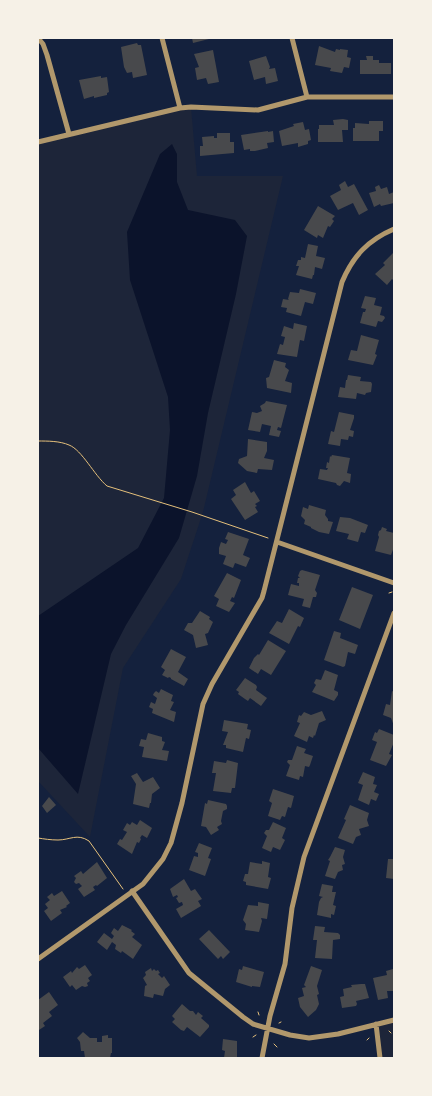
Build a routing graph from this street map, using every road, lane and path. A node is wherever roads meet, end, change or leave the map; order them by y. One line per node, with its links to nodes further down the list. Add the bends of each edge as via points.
1 (38, 38): 7 (street, via 47,54)
2 (162, 38): 6 (street)
3 (292, 38): 4 (street)
4 (307, 97): 5 (street); 6 (street, via 258,110)
5 (394, 97)
6 (180, 108): 7 (street)
7 (69, 134): 8 (street)
8 (38, 142)
9 (394, 229): 12 (street, via 362,248 342,282)
10 (38, 441): 11 (path, via 72,446 107,486)
11 (268, 538)
12 (277, 542): 13 (street); 18 (street, via 262,598 203,704 171,843 154,872)
13 (394, 582)
14 (392, 592): 15 (path)
15 (389, 593)
16 (394, 612): 26 (street, via 304,857 292,908 285,964)
17 (38, 838): 18 (path, via 84,838)
18 (130, 893): 19 (street); 26 (street, via 189,973 242,1017)
19 (38, 959)
20 (258, 1012): 21 (path)
21 (259, 1015)
22 (394, 1020): 25 (street)
23 (282, 1022): 24 (path)
24 (279, 1023)
25 (376, 1024): 26 (street, via 309,1038); 32 (street)
26 (267, 1029): 31 (street)
27 (256, 1035): 28 (path)
28 (253, 1037)
29 (274, 1044): 30 (path)
30 (276, 1048)
31 (262, 1058)
32 (380, 1058)

